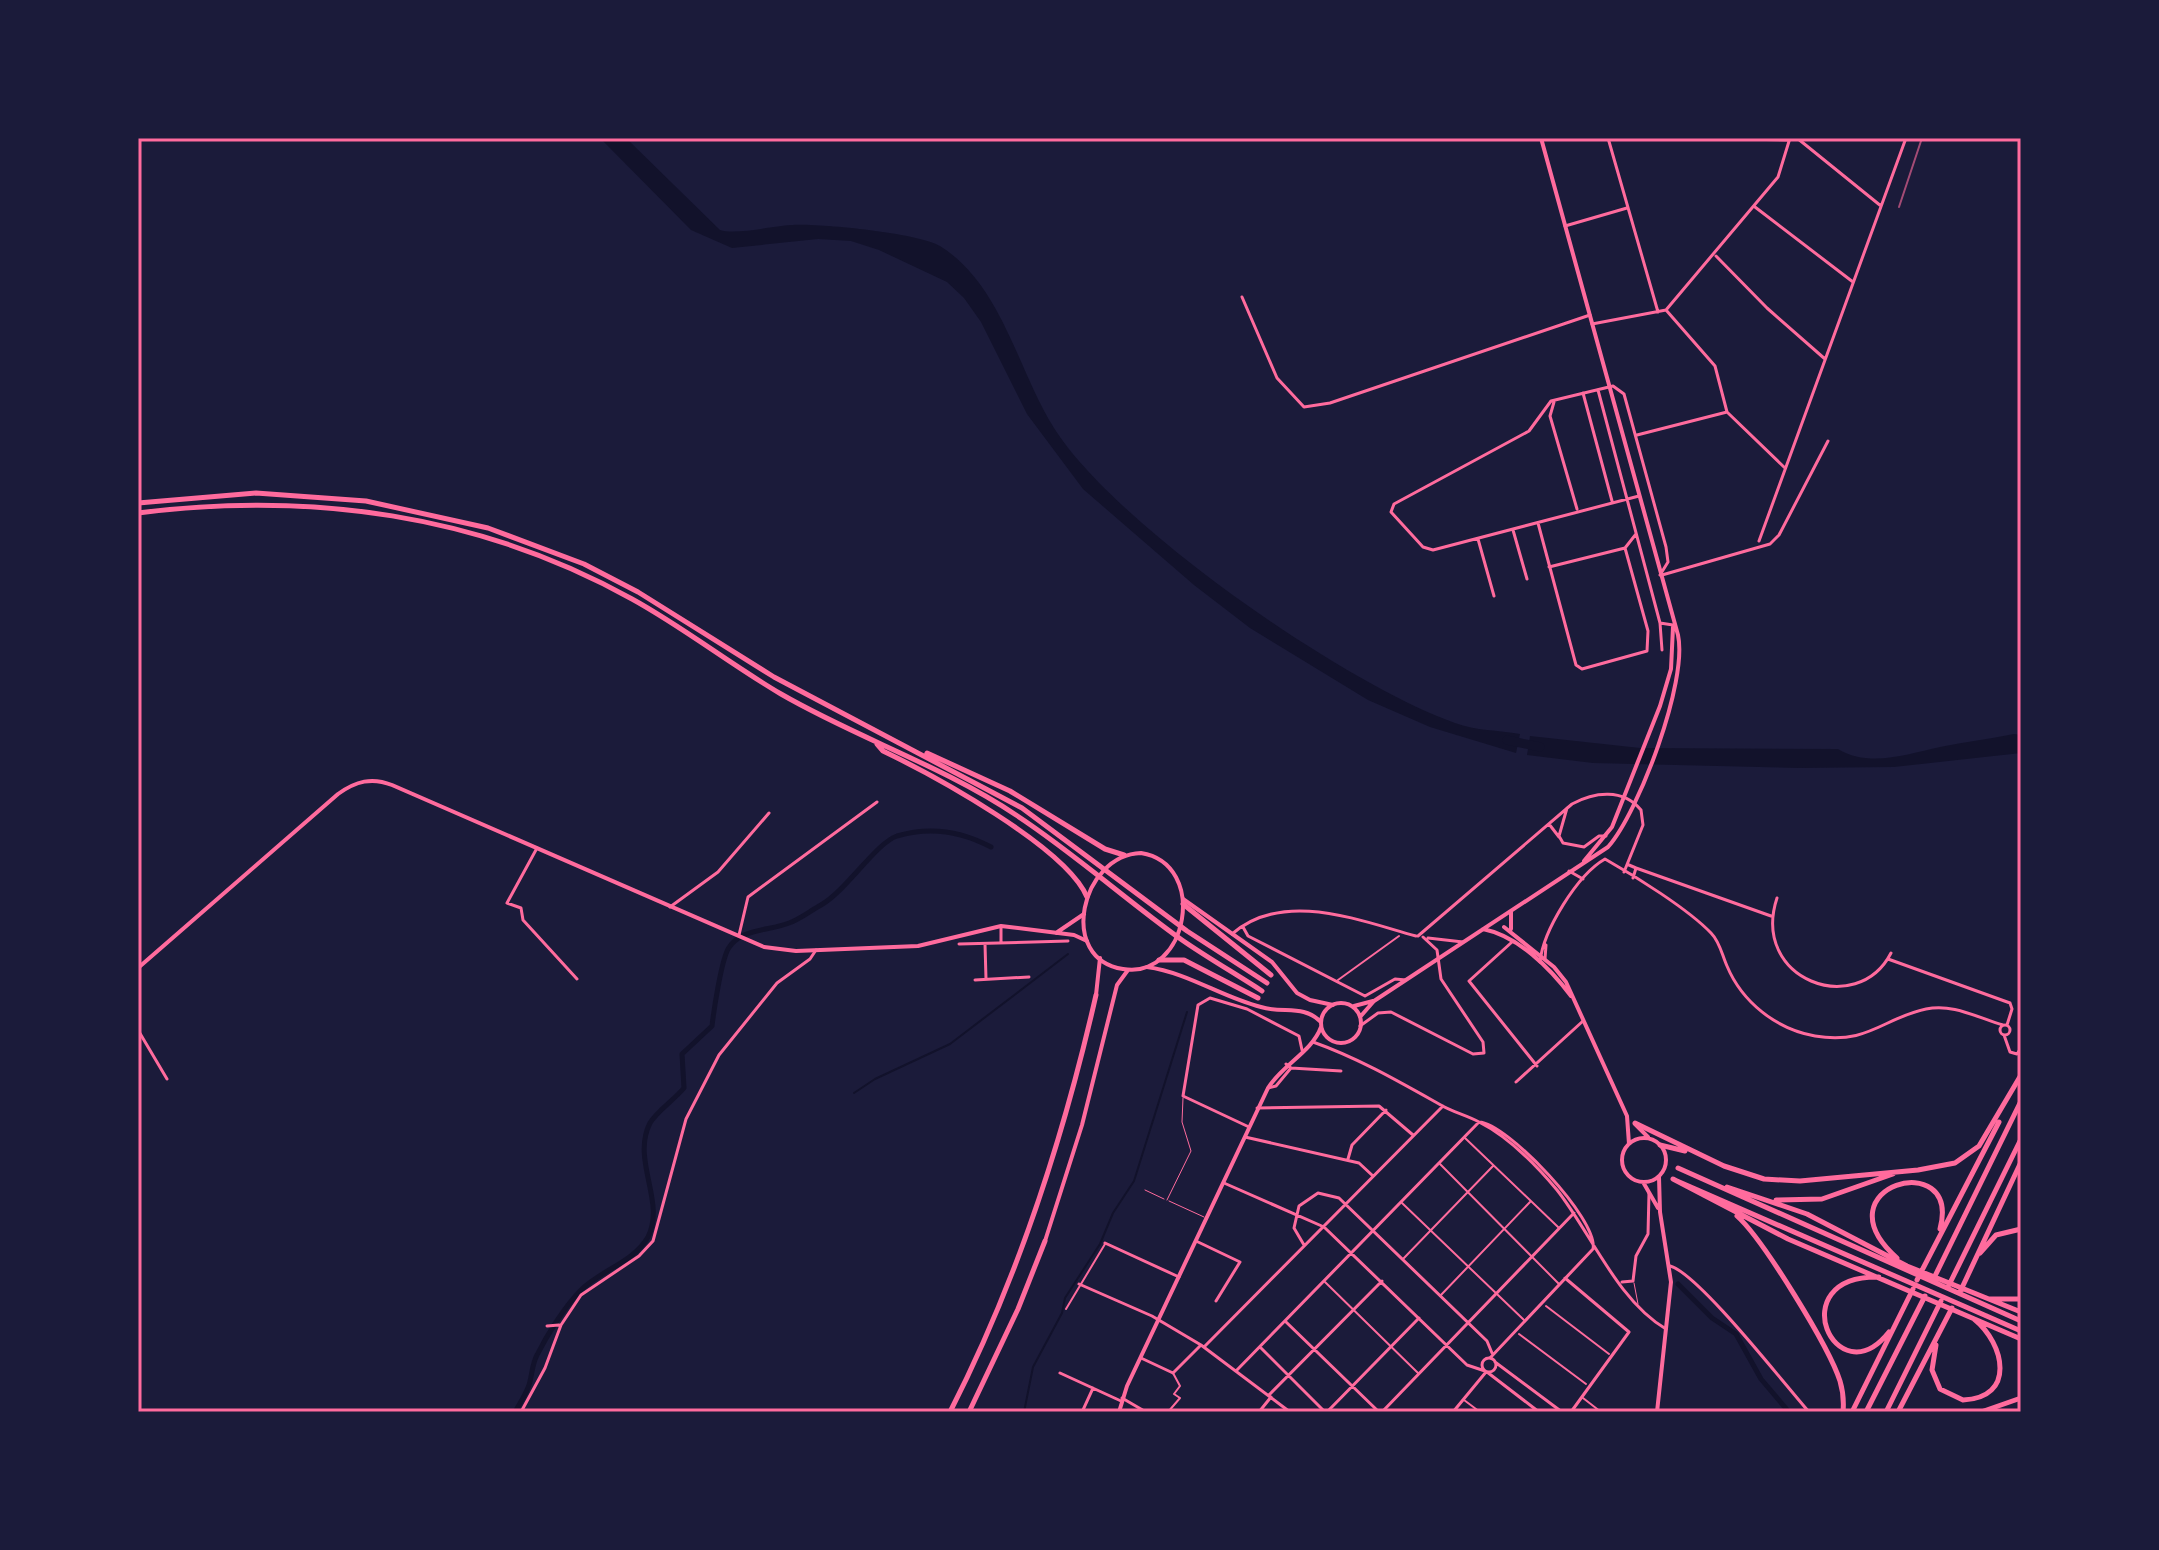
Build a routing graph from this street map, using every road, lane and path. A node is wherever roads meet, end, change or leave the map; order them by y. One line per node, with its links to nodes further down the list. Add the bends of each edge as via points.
1 (1541, 138): 10 (main road)
2 (1608, 138): 9 (street)
3 (1678, 138): 6 (street)
4 (1797, 138): 7 (street)
5 (1906, 138): 7 (street)
6 (1790, 139): 8 (street, via 1778,177)
7 (1881, 206): 12 (street)
8 (1755, 207): 11 (street); 12 (street)
9 (1627, 208): 10 (street); 15 (street)
10 (1565, 226): 16 (main road)
11 (1716, 256): 14 (street); 18 (street)
12 (1853, 282): 18 (street)
13 (1242, 297): 16 (street, via 1277,378 1304,407 1330,403)
14 (1666, 310): 15 (street); 23 (street, via 1715,366)
15 (1655, 312): 17 (street)
16 (1590, 315): 17 (main road)
17 (1592, 324): 19 (main road)
18 (1825, 359): 29 (street)
19 (1609, 385): 20 (street); 27 (street, via 1624,394); 30 (main road)
20 (1597, 389): 21 (street); 31 (street)
21 (1583, 393): 22 (street); 32 (street)
22 (1557, 400): 24 (street); 25 (street)
23 (1727, 412): 27 (street); 29 (street)
24 (1550, 416): 25 (street); 26 (street)
25 (1540, 418): 26 (street); 39 (street, via 1529,431 1394,504 1391,512 1425,549)
26 (1553, 421): 34 (street)
27 (1637, 436): 43 (street, via 1666,547 1668,562)
28 (1828, 441): 43 (street, via 1770,544)
29 (1785, 468): 40 (street)
30 (1639, 496): 31 (street); 43 (main road)
31 (1626, 499): 32 (street); 38 (street)
32 (1612, 502): 34 (street)
33 (138, 503): 50 (highway, via 256,493 314,496 417,510 488,528 625,585 774,677)
34 (1578, 511): 36 (street)
35 (138, 513): 49 (highway, via 192,506 315,505 415,519 475,534 555,562 633,599 778,692)
36 (1538, 523): 37 (street); 42 (street)
37 (1513, 530): 39 (street); 44 (street)
38 (1636, 534): 41 (street); 46 (street)
39 (1478, 539): 45 (street)
40 (1759, 541)
41 (1625, 548): 42 (street); 42 (street, via 1648,631 1647,651 1578,668)
42 (1549, 567)
43 (1660, 575): 47 (main road)
44 (1527, 579)
45 (1494, 596)
46 (1660, 623): 47 (street); 48 (street)
47 (1673, 625): 55 (main road, via 1671,669 1660,706); 59 (main road, via 1680,656 1670,710 1630,814 1608,847)
48 (1662, 650)
49 (877, 743): 66 (highway, via 1006,822 1076,879); 110 (highway, via 1015,814 1183,940)
50 (909, 746): 58 (highway, via 1010,791 1105,849); 109 (highway, via 1022,808 1187,931)
51 (877, 802): 80 (street, via 748,897)
52 (1567, 808): 54 (street); 56 (street); 60 (street, via 1601,794 1638,806 1644,818)
53 (769, 813): 69 (street, via 718,872)
54 (1549, 824): 56 (street); 82 (street)
55 (1607, 836): 56 (street, via 1584,847 1566,845); 59 (main road)
56 (1560, 837)
57 (537, 848): 69 (main road); 100 (main road, via 386,782 356,783); 104 (street, via 507,903 521,908 523,920)
58 (1124, 855): 66 (main road, via 1092,882); 68 (main road, via 1147,854 1164,862 1178,879)
59 (1580, 864): 62 (main road)
60 (1629, 865): 61 (street); 63 (street)
61 (1636, 868): 64 (street); 72 (street)
62 (1569, 871): 65 (street); 70 (main road)
63 (1624, 872): 64 (street); 65 (street, via 1604,859)
64 (1633, 878): 118 (street, via 1713,934 1744,994 1785,1026 1814,1036 1849,1036 1936,1008)
65 (1583, 879): 90 (street, via 1557,915)
66 (1087, 897): 71 (main road)
67 (1777, 898): 72 (street)
68 (1183, 901): 79 (main road); 98 (main road, via 1172,944); 102 (highway)
69 (670, 907): 80 (main road)
70 (1511, 911): 73 (main road); 78 (main road)
71 (1084, 914): 77 (main road); 84 (main road)
72 (1771, 916): 97 (street, via 1782,957 1813,982 1854,983)
73 (1498, 919): 76 (main road); 78 (main road)
74 (1243, 925): 79 (street); 82 (street, via 1309,910); 108 (street, via 1248,936)
75 (1001, 926): 77 (main road); 87 (street); 91 (main road, via 928,945)
76 (1483, 929): 78 (main road); 86 (main road)
77 (1056, 933): 84 (main road)
78 (1509, 933): 85 (main road); 92 (main road)
79 (1232, 934): 114 (main road, via 1272,962 1297,993)
80 (739, 935): 91 (main road, via 776,949)
81 (1399, 936): 108 (street)
82 (1420, 937): 86 (street); 95 (street)
83 (1068, 941): 87 (street)
84 (1087, 941): 94 (main road)
85 (1513, 941): 96 (main road); 130 (street, via 1469,981)
86 (1463, 942): 95 (main road)
87 (1001, 943): 89 (street)
88 (959, 944): 89 (street)
89 (985, 944): 105 (street)
90 (1546, 945): 92 (street); 96 (street)
91 (816, 950): 223 (street, via 777,983 719,1055 686,1119 653,1241 581,1295)
92 (1535, 951): 96 (main road)
93 (1891, 953): 97 (street)
94 (1100, 958): 101 (main road); 111 (main road)
95 (1440, 958): 107 (main road); 121 (street, via 1443,983 1485,1045 1480,1056 1391,1012 1378,1013)
96 (1542, 959): 117 (main road, via 1574,999)
97 (1888, 959): 120 (street, via 2010,1003)
98 (1159, 960): 99 (main road); 112 (highway, via 1184,960)
99 (1147, 967): 101 (main road); 119 (main road, via 1177,973 1261,1007 1303,1010)
100 (138, 968)
101 (1128, 970): 182 (main road, via 1117,985 1079,1136)
102 (1271, 975)
103 (1029, 977): 105 (street)
104 (577, 979)
105 (986, 979): 106 (street)
106 (975, 980)
107 (1406, 980): 108 (street, via 1395,979 1366,996); 113 (main road)
108 (1336, 981)
109 (1267, 983)
110 (1262, 991)
111 (1096, 995): 257 (highway, via 1049,1175 997,1312)
112 (1258, 998)
113 (1374, 1001): 115 (main road); 116 (main road)
114 (1333, 1005): 115 (main road); 119 (main road)
115 (1352, 1006): 116 (main road)
116 (1360, 1017): 121 (main road)
117 (1583, 1021): 130 (street); 140 (main road)
118 (1993, 1022): 120 (street); 123 (street)
119 (1321, 1024): 125 (main road); 126 (main road)
120 (2005, 1025): 123 (street); 124 (street, via 2010,1032)
121 (1360, 1026): 125 (main road, via 1349,1041)
122 (138, 1030): 133 (street)
123 (2000, 1031): 124 (street)
124 (2004, 1035): 127 (street, via 2012,1053)
125 (1330, 1039): 126 (main road)
126 (1313, 1042): 128 (main road); 137 (street, via 1368,1064)
127 (2021, 1048)
128 (1302, 1050): 129 (main road); 135 (street, via 1299,1036 1247,1009 1205,1000 1197,1008)
129 (1288, 1066): 131 (street); 138 (main road)
130 (1537, 1066): 134 (street)
131 (1341, 1071)
132 (2021, 1077): 156 (highway, via 1994,1125 1968,1155 1947,1165); 187 (highway)
133 (167, 1079)
134 (1516, 1082)
135 (1183, 1096): 143 (street); 164 (lane, via 1182,1122 1191,1151)
136 (2021, 1101): 278 (highway)
137 (1443, 1106): 141 (street); 144 (street)
138 (1257, 1108): 139 (street); 143 (main road)
139 (1386, 1110): 144 (street); 152 (street, via 1352,1145)
140 (1627, 1116): 142 (main road); 149 (main road)
141 (1479, 1122): 146 (street); 170 (street, via 1488,1123 1530,1156)
142 (1635, 1123): 147 (main road); 151 (highway)
143 (1249, 1127): 145 (main road)
144 (1413, 1135): 157 (street)
145 (1244, 1136): 152 (street); 159 (main road)
146 (1464, 1137): 154 (street); 155 (street)
147 (1650, 1139): 149 (main road); 150 (main road)
148 (2021, 1139): 279 (highway)
149 (1629, 1144): 160 (main road, via 1622,1155 1623,1168)
150 (1660, 1145): 151 (highway); 158 (main road, via 1666,1161)
151 (1698, 1155): 156 (highway, via 1739,1173 1780,1181)
152 (1348, 1161): 157 (street, via 1360,1163)
153 (2021, 1162): 190 (highway)
154 (1439, 1163): 163 (street); 166 (street)
155 (1494, 1165): 163 (street); 167 (street)
156 (1899, 1172): 165 (highway, via 1822,1199)
157 (1373, 1176): 168 (street)
158 (1659, 1177): 160 (main road); 171 (main road)
159 (1223, 1182): 172 (street); 173 (main road)
160 (1643, 1182): 162 (main road)
161 (1145, 1190): 164 (lane)
162 (1649, 1190): 171 (main road); 198 (street, via 1648,1234 1636,1256)
163 (1467, 1191): 177 (street); 180 (street)
164 (1167, 1200): 173 (lane)
165 (1767, 1200): 193 (highway, via 1819,1220); 219 (highway, via 1678,1168)
166 (1402, 1202): 180 (street); 181 (street)
167 (1531, 1202): 177 (street); 178 (street)
168 (1346, 1204): 172 (street, via 1318,1193 1303,1201); 176 (street); 181 (street)
169 (1730, 1210): 196 (highway); 226 (highway, via 1673,1179); 276 (highway, via 1758,1242 1832,1362 1843,1391)
170 (1575, 1211): 174 (street); 175 (street); 186 (street, via 1594,1241)
171 (1660, 1212): 192 (main road)
172 (1295, 1214): 176 (street); 185 (street, via 1294,1228)
173 (1206, 1218): 183 (main road)
174 (1578, 1220): 175 (street); 186 (street)
175 (1568, 1222): 178 (street)
176 (1324, 1227): 185 (street); 188 (street)
177 (1505, 1229): 189 (street); 194 (street)
178 (1560, 1229): 189 (street)
179 (2021, 1229): 190 (highway, via 1996,1235)
180 (1431, 1230): 191 (street); 194 (street)
181 (1373, 1231): 188 (street); 191 (street)
182 (1045, 1241): 258 (highway)
183 (1196, 1241): 195 (main road); 208 (street, via 1240,1262)
184 (1105, 1243): 195 (street); 202 (street)
185 (1305, 1246): 232 (street)
186 (1593, 1249): 197 (street); 201 (street)
187 (1933, 1249): 193 (highway, via 1943,1212 1934,1192 1913,1181 1888,1186 1876,1200 1874,1226 1884,1245); 220 (highway)
188 (1352, 1253): 199 (street); 200 (street)
189 (1533, 1256): 203 (street); 204 (street)
190 (1977, 1257): 221 (highway)
191 (1403, 1260): 206 (street)
192 (1670, 1266): 225 (main road); 275 (street, via 1682,1271 1722,1312)
193 (1907, 1266): 205 (highway)
194 (1469, 1267): 204 (street); 206 (street)
195 (1179, 1277): 216 (main road)
196 (1883, 1277): 214 (highway); 220 (highway, via 1841,1286 1827,1302 1824,1326 1836,1344 1859,1352 1878,1345)
197 (1565, 1278): 203 (street); 252 (street, via 1629,1334)
198 (1634, 1279): 201 (street); 209 (lane)
199 (1324, 1281): 212 (street); 218 (street)
200 (1382, 1281): 212 (street); 215 (street)
201 (1620, 1281): 209 (street)
202 (1079, 1284): 211 (street); 216 (street)
203 (1559, 1284): 217 (street)
204 (1497, 1293): 217 (street); 222 (street)
205 (1976, 1295): 207 (highway); 213 (highway)
206 (1440, 1296): 222 (street)
207 (2021, 1299)
208 (1216, 1301)
209 (1638, 1304): 225 (street)
210 (1546, 1306): 238 (street)
211 (1066, 1309)
212 (1353, 1310): 233 (street); 236 (street)
213 (2021, 1312)
214 (1970, 1316): 221 (highway, via 1992,1338 2001,1359 1994,1386 1973,1399 1948,1396 1934,1381 1933,1357); 228 (highway)
215 (1419, 1318): 230 (street); 233 (street)
216 (1159, 1320): 229 (street); 240 (main road)
217 (1524, 1320): 234 (street)
218 (1285, 1321): 235 (street); 236 (street)
219 (2021, 1321)
220 (1897, 1322): 277 (highway)
221 (1945, 1322): 280 (highway)
222 (1468, 1323): 230 (street); 231 (street)
223 (557, 1325): 224 (street); 256 (street, via 545,1368)
224 (547, 1326)
225 (1666, 1329): 273 (main road)
226 (2021, 1331)
227 (1519, 1334): 248 (street)
228 (2021, 1339)
229 (1194, 1341): 232 (street); 237 (street)
230 (1447, 1345): 243 (street, via 1470,1367); 246 (street)
231 (1490, 1345): 234 (street); 239 (street)
232 (1203, 1346): 237 (street); 242 (street)
233 (1390, 1346): 246 (street); 249 (street)
234 (1498, 1346): 239 (street)
235 (1260, 1347): 242 (street); 247 (street)
236 (1315, 1349): 247 (street); 249 (street)
237 (1193, 1350): 245 (street)
238 (1609, 1354)
239 (1491, 1355): 241 (street); 243 (street, via 1482,1361)
240 (1141, 1358): 245 (street); 255 (main road)
241 (1495, 1362): 243 (street, via 1494,1369); 270 (street)
242 (1236, 1371): 251 (street)
243 (1486, 1371): 254 (street); 269 (street)
244 (1060, 1373): 250 (street)
245 (1173, 1373): 262 (street, via 1180,1386 1174,1394 1180,1398)
246 (1419, 1374): 266 (street)
247 (1288, 1376): 251 (street); 265 (street)
248 (1586, 1384)
249 (1352, 1385): 265 (street); 266 (street)
250 (1093, 1388): 255 (street); 259 (street)
251 (1270, 1396): 263 (street); 264 (street)
252 (1582, 1397): 271 (street); 272 (street)
253 (2021, 1398): 281 (highway)
254 (1463, 1399): 267 (street); 268 (street)
255 (1122, 1400): 260 (main road); 261 (street)
256 (521, 1412)
257 (950, 1412)
258 (969, 1412)
259 (1082, 1412)
260 (1119, 1412)
261 (1146, 1412)
262 (1168, 1412)
263 (1259, 1412)
264 (1290, 1412)
265 (1326, 1412)
266 (1381, 1412)
267 (1453, 1412)
268 (1480, 1412)
269 (1539, 1412)
270 (1562, 1412)
271 (1571, 1412)
272 (1601, 1412)
273 (1658, 1412): 274 (main road)
274 (1665, 1412)
275 (1809, 1412)
276 (1843, 1412)
277 (1852, 1412)
278 (1866, 1412)
279 (1886, 1412)
280 (1898, 1412)
281 (1981, 1412)

